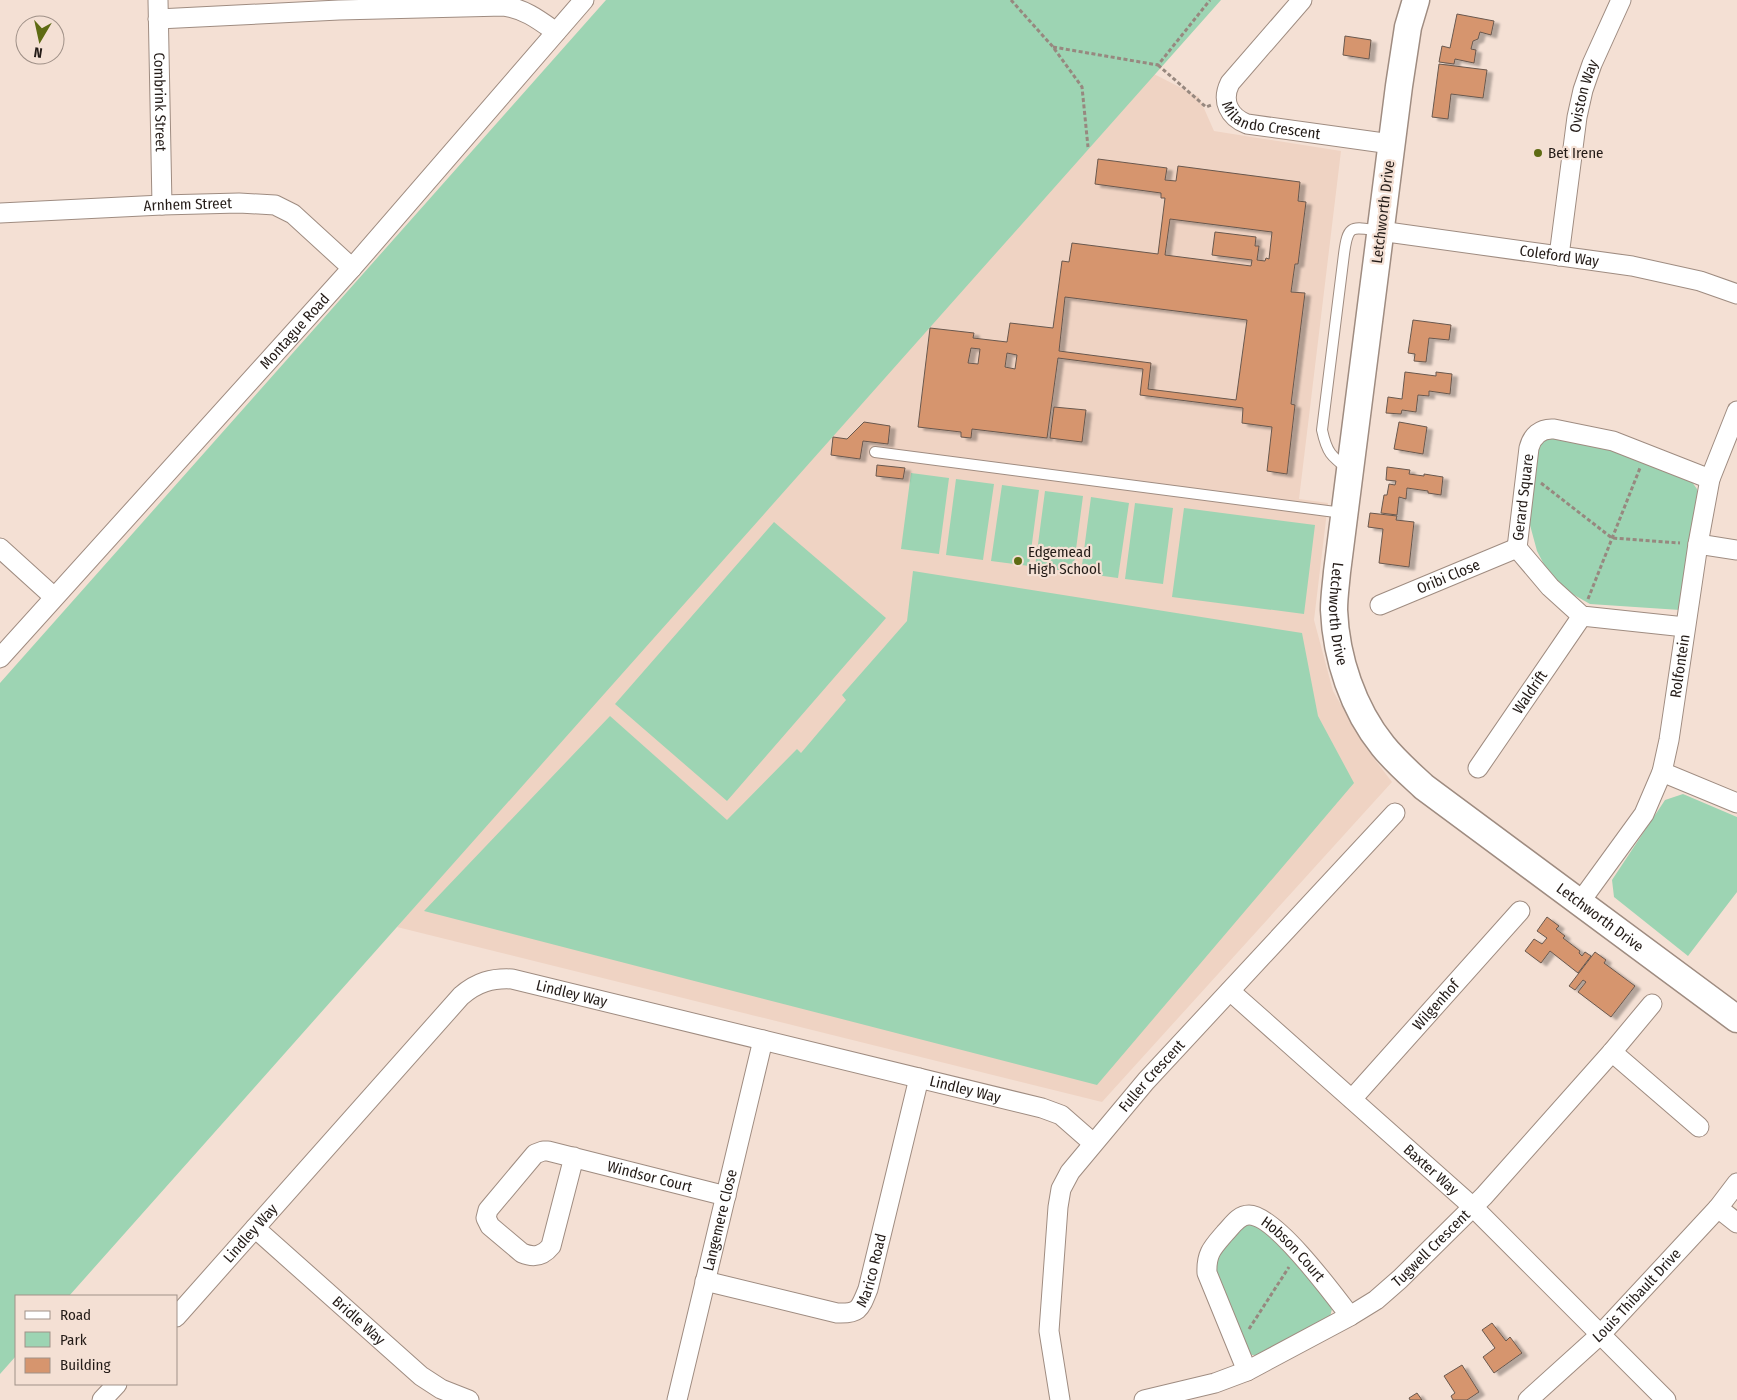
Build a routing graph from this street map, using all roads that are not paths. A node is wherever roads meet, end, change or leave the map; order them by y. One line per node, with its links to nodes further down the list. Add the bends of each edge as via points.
1 (158, 0): 7 (street, Combrink Street)
2 (584, 0): 8 (street, Montague Road)
3 (1302, 0): 9 (street, Milando Crescent, via 1230,83 1226,100 1232,114 1247,124)
4 (1416, 0): 9 (street, Letchworth Drive, via 1408,27)
5 (1621, 0): 13 (street, Oviston Way, via 1582,90)
6 (339, 5): 7 (street); 8 (street, via 504,6 518,8)
7 (158, 19): 10 (street, Combrink Street)
8 (556, 32): 14 (street, Montague Road)
9 (1391, 144): 12 (street, Letchworth Drive)
10 (162, 205): 11 (street, Arnhem Street); 14 (street, Arnhem Street, via 275,205 293,214)
11 (0, 213)
12 (1380, 231): 13 (street, Coleford Way); 19 (street, Letchworth Drive)
13 (1559, 256): 15 (street, Coleford Way, via 1632,266 1700,281)
14 (352, 268): 24 (street, Montague Road)
15 (1737, 294)
16 (1737, 411): 18 (street, Rolfontein)
17 (875, 452): 19 (lane)
18 (1710, 479): 20 (street, Rolfontein); 22 (street, Gerard Square, via 1613,441 1548,429 1537,433 1530,443)
19 (1344, 514): 33 (street, Letchworth Drive, via 1334,598 1336,632 1350,686 1370,726 1390,754 1424,787)
20 (1698, 544): 23 (street); 27 (street, Rolfontein)
21 (0, 548): 24 (street)
22 (1517, 548): 25 (street, Oribi Close); 26 (street, Gerard Square)
23 (1737, 550)
24 (54, 597): 28 (street, Montague Road)
25 (1380, 605)
26 (1582, 616): 27 (street); 29 (street, Waldrift)
27 (1685, 627): 30 (street, Rolfontein)
28 (0, 658)
29 (1478, 768)
30 (1662, 772): 31 (street); 33 (street, Rolfontein, via 1644,814)
31 (1737, 802)
32 (1395, 813): 35 (street, Fuller Crescent)
33 (1580, 902): 37 (street, Letchworth Drive)
34 (1520, 911): 41 (street, Wilgenhof)
35 (1230, 990): 41 (street, Baxter Way); 43 (street, Fuller Crescent)
36 (1652, 1004): 39 (street, Tugwell Crescent)
37 (1737, 1019)
38 (763, 1040): 40 (street, Lindley Way); 46 (street, Langemere Close); 50 (street, Lindley Way, via 512,979 487,980 461,996)
39 (1612, 1052): 42 (street); 47 (street, Tugwell Crescent)
40 (919, 1078): 43 (street, Lindley Way, via 1061,1115); 51 (street, Marico Road, via 868,1289 858,1310 836,1313)
41 (1352, 1099): 47 (street, Baxter Way)
42 (1699, 1127)
43 (1093, 1143): 60 (street, Fuller Crescent, via 1070,1172 1061,1189 1058,1207 1049,1330)
44 (574, 1157): 44 (street, Windsor Court, via 548,1151 535,1154 488,1210 486,1218 490,1226 522,1253 535,1256 551,1246); 46 (street, Windsor Court)
45 (1737, 1183): 48 (street, Louis Thibault Drive)
46 (726, 1196): 51 (street, Langemere Close)
47 (1473, 1208): 53 (street, Tugwell Crescent, via 1400,1279 1376,1300); 54 (street, Baxter Way)
48 (1718, 1208): 49 (street); 54 (street, Louis Thibault Drive)
49 (1737, 1223)
50 (255, 1228): 52 (street, Lindley Way); 58 (street, Bridle Way, via 421,1376 441,1389)
51 (705, 1281): 59 (street, Langemere Close)
52 (178, 1315)
53 (1350, 1316): 55 (street, Tugwell Crescent); 55 (street, Hobson Court, via 1299,1252 1261,1218 1243,1216 1210,1251 1207,1273)
54 (1601, 1334): 62 (street, Louis Thibault Drive); 63 (street, Baxter Way)
55 (1247, 1371): 61 (street, Tugwell Crescent, via 1215,1383)
56 (116, 1385): 57 (street)
57 (102, 1400)
58 (470, 1400)
59 (677, 1400)
60 (1060, 1400)
61 (1144, 1400)
62 (1528, 1400)
63 (1666, 1400)

